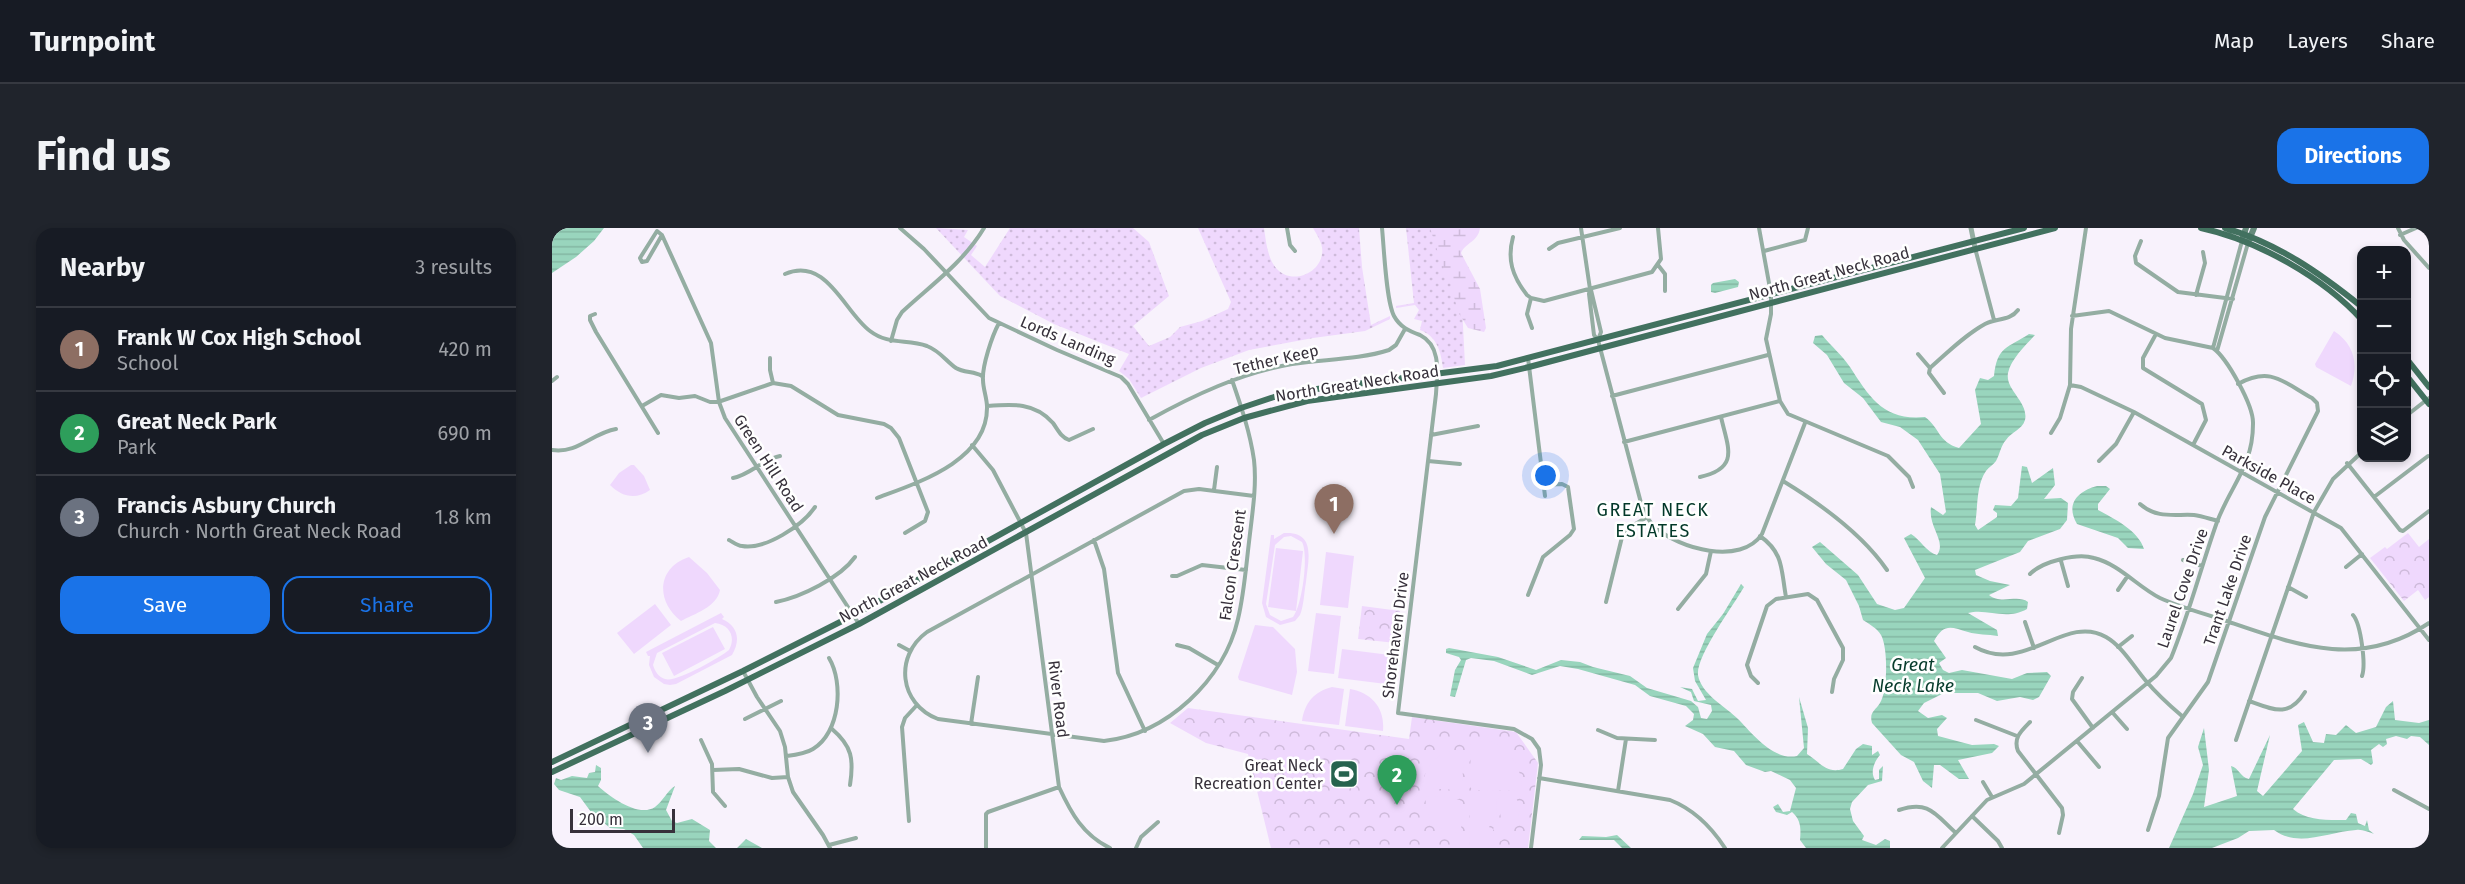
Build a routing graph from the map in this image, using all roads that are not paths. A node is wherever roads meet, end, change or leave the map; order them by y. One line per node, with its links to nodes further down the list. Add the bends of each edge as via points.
1 (900, 228): 32 (street, Lords Landing)
2 (984, 228): 32 (street)
3 (1287, 228): 27 (street)
4 (1382, 228): 50 (street, via 1392,312)
5 (1581, 228): 23 (street)
6 (1620, 228): 23 (street)
7 (1658, 228): 30 (street)
8 (1760, 228): 28 (street)
9 (1808, 228): 28 (street, via 1805,240)
10 (1971, 228): 25 (street)
11 (2024, 228): 25 (main road, North Great Neck Road)
12 (2055, 228): 25 (main road, North Great Neck Road)
13 (2086, 228): 45 (street)
14 (2201, 228): 21 (main road)
15 (2225, 228): 21 (main road)
16 (2254, 228): 21 (main road)
17 (2398, 228): 20 (street)
18 (2415, 228): 20 (street)
19 (662, 235): 19 (street, via 647,261 642,262 640,258 654,232); 78 (street, Green Hill Road, via 711,343)
20 (2400, 235): 31 (street)
21 (2246, 236): 38 (street); 40 (street); 42 (main road, via 2302,262); 46 (main road, via 2326,289)
22 (1513, 237): 39 (street, via 1511,264)
23 (1583, 237): 26 (street); 34 (street)
24 (2141, 241): 37 (street, via 2134,260 2138,266 2178,292)
25 (1974, 244): 36 (main road, North Great Neck Road); 41 (main road, North Great Neck Road); 47 (street)
26 (1549, 249)
27 (1295, 251)
28 (1764, 251): 36 (street)
29 (2203, 252): 37 (street, via 2205,263)
30 (1658, 265): 34 (street, via 1643,276); 35 (street, via 1665,274)
31 (2429, 268)
32 (947, 273): 48 (street, Lords Landing, via 984,313); 53 (street, via 902,312)
33 (785, 274): 53 (street, via 799,271 819,276 867,330)
34 (1590, 289): 39 (street, via 1544,301); 52 (street, via 1594,335)
35 (1665, 291)
36 (1771, 294): 41 (street); 52 (main road, North Great Neck Road)
37 (2196, 295): 38 (street)
38 (2227, 297): 40 (street); 55 (street)
39 (1531, 298): 49 (street, via 1527,314)
40 (2233, 299): 55 (street)
41 (1771, 302): 54 (main road, North Great Neck Road); 57 (street)
42 (2357, 304)
43 (2018, 310): 47 (street, via 2012,316)
44 (595, 314): 79 (street, via 590,320 596,332)
45 (2072, 316): 51 (street, via 2109,311); 72 (street)
46 (2357, 316)
47 (1994, 320): 62 (street)
48 (999, 323): 64 (street); 86 (street, Lords Landing, via 1118,375 1128,384)
49 (1533, 328)
50 (1406, 329): 63 (street, Shorehaven Drive, via 1432,345); 66 (street, Tether Keep, via 1389,350 1290,365)
51 (2156, 334): 55 (street); 97 (street, via 2143,368 2202,404 2206,420)
52 (1598, 340): 54 (street); 59 (main road, North Great Neck Road)
53 (891, 342): 64 (street, via 929,347 957,368)
54 (1600, 348): 61 (main road, North Great Neck Road); 75 (street)
55 (2215, 349): 71 (street, Laurel Cove Drive)
56 (1918, 354): 62 (street)
57 (1768, 355): 75 (street); 76 (street)
58 (770, 358): 69 (street)
59 (1528, 358): 61 (street); 63 (main road, North Great Neck Road)
60 (2411, 364): 73 (main road)
61 (1529, 367): 70 (main road, North Great Neck Road); 113 (street)
62 (1930, 368): 74 (street, via 1929,373)
63 (1437, 374): 70 (street, Shorehaven Drive); 81 (main road, North Great Neck Road, via 1309,390)
64 (983, 376): 80 (street)
65 (557, 377): 67 (street)
66 (1232, 380): 81 (street, Falcon Crescent); 86 (street, Tether Keep)
67 (552, 381)
68 (2411, 381): 77 (main road)
69 (773, 383): 78 (street); 112 (street, via 791,386 838,415 891,428 899,438)
70 (1437, 383): 85 (main road, North Great Neck Road, via 1307,401); 93 (street, Shorehaven Drive)
71 (2238, 384): 108 (street, Laurel Cove Drive, via 2253,419 2250,455); 116 (street, Trant Lake Drive, via 2260,375 2276,378 2312,398 2318,407)
72 (2070, 385): 82 (street, Parkside Place); 91 (street)
73 (2429, 387)
74 (1944, 393)
75 (1612, 396): 94 (street)
76 (1780, 400): 84 (street); 87 (street, via 1788,414)
77 (2428, 401): 83 (street)
78 (719, 402): 79 (street, via 695,396 662,395); 106 (street, Green Hill Road)
79 (642, 406): 92 (street)
80 (987, 406): 90 (street, via 1013,404 1033,408 1069,440); 96 (street, via 984,428)
81 (1241, 408): 85 (street, Falcon Crescent); 95 (main road, North Great Neck Road)
82 (2134, 412): 97 (street, Parkside Place); 103 (street, via 2116,444)
83 (2411, 413)
84 (1720, 417): 94 (street); 109 (street, via 1728,459 1718,472)
85 (1244, 418): 117 (street, Falcon Crescent, via 1254,461); 130 (main road, North Great Neck Road, via 1202,435)
86 (1149, 420): 95 (street, Lords Landing)
87 (1805, 423): 111 (street); 114 (street, via 1888,456)
88 (1478, 426): 93 (street)
89 (616, 429): 98 (street, via 605,431 579,448)
90 (1093, 429)
91 (2052, 433)
92 (658, 434)
93 (1431, 435): 102 (street, Shorehaven Drive)
94 (1624, 442): 125 (street)
95 (1164, 444): 127 (main road, North Great Neck Road)
96 (972, 445): 112 (street, via 947,468); 127 (street, River Road, via 988,463)
97 (2193, 445): 108 (street, Parkside Place)
98 (552, 450)
99 (2357, 455): 104 (street)
100 (780, 456): 106 (street)
101 (2428, 456): 119 (street)
102 (1428, 461): 105 (street); 215 (street, Shorehaven Drive, via 1398,713 1519,730 1539,750)
103 (2100, 461)
104 (2347, 463): 119 (street); 124 (street, via 2326,488)
105 (1460, 464)
106 (757, 467): 110 (street); 128 (street, Green Hill Road)
107 (1217, 467): 115 (street)
108 (2242, 473): 116 (street, Parkside Place); 126 (street, Laurel Cove Drive)
109 (1700, 477)
110 (733, 478)
111 (1783, 481): 131 (street); 142 (street, via 1866,543)
112 (915, 483): 120 (street); 129 (street, via 928,515)
113 (1544, 485): 118 (street); 151 (street, via 1568,487 1574,529 1543,557)
114 (1913, 488)
115 (1214, 490): 117 (street); 133 (street, via 1184,491)
116 (2278, 492): 124 (street, Parkside Place); 161 (street, Trant Lake Drive, via 2265,518)
117 (1254, 496): 141 (street, Falcon Crescent)
118 (1545, 496)
119 (2374, 497): 123 (street, via 2402,531)
120 (878, 498)
121 (2140, 504): 126 (street, via 2162,516 2196,516)
122 (815, 507): 128 (street)
123 (2429, 511)
124 (2314, 512): 135 (street, Parkside Place, via 2341,528); 149 (street)
125 (1647, 517): 134 (street, via 1676,541); 155 (street, via 1622,537)
126 (2218, 521): 139 (street, Laurel Cove Drive)
127 (1022, 522): 130 (street, River Road); 158 (main road, North Great Neck Road)
128 (795, 526): 132 (street, via 759,546 740,546); 147 (street, Green Hill Road)
129 (905, 533)
130 (1026, 533): 143 (street, River Road); 163 (main road, North Great Neck Road)
131 (1760, 536): 134 (street, via 1745,548); 152 (street, via 1777,552)
132 (729, 540)
133 (1094, 540): 143 (street); 200 (street, via 1104,569 1118,673)
134 (1711, 551): 157 (street, via 1706,574)
135 (2362, 554): 140 (street); 164 (street, Parkside Place)
136 (855, 557): 147 (street)
137 (2183, 560): 139 (street)
138 (2061, 561): 144 (street); 146 (street, via 2092,557); 148 (street)
139 (2202, 566): 156 (street, Laurel Cove Drive)
140 (2346, 567)
141 (1246, 570): 145 (street, via 1202,565); 176 (street, Falcon Crescent, via 1238,620)
142 (1887, 570)
143 (1032, 574): 174 (street, via 927,632); 201 (street, River Road)
144 (2030, 574)
145 (1172, 576)
146 (2127, 577): 150 (street); 156 (street, via 2161,598)
147 (830, 579): 154 (street, via 790,600); 158 (street, Green Hill Road)
148 (2068, 586)
149 (2288, 587): 153 (street); 166 (street)
150 (2118, 590)
151 (1528, 595)
152 (1786, 597): 182 (street, via 1767,606 1748,661 1749,673); 184 (street, via 1815,597 1841,643 1843,660)
153 (2306, 597)
154 (776, 602)
155 (1606, 602)
156 (2188, 608): 161 (street); 183 (street, Laurel Cove Drive, via 2171,658)
157 (1678, 609)
158 (854, 615): 163 (street, Green Hill Road); 177 (main road, North Great Neck Road)
159 (2353, 615): 173 (street, via 2358,621)
160 (2025, 622): 172 (street)
161 (2230, 622): 166 (street); 191 (street, Trant Lake Drive, via 2208,681)
162 (2429, 623): 164 (street)
163 (859, 624): 181 (main road, North Great Neck Road)
164 (2420, 629): 167 (street, Parkside Place); 173 (street)
165 (2132, 636): 171 (street)
166 (2271, 637): 173 (street, via 2313,648); 187 (street)
167 (2429, 640)
168 (899, 645): 174 (street)
169 (1177, 645): 176 (street)
170 (1975, 647): 172 (street, via 2005,656)
171 (2118, 647): 172 (street, via 2105,636 2086,631); 183 (street)
172 (2034, 648)
173 (2362, 649): 178 (street)
174 (910, 651): 188 (street, via 905,680)
175 (829, 658): 197 (street, via 838,696)
176 (1218, 665): 200 (street, Falcon Crescent, via 1177,711)
177 (743, 671): 181 (street); 209 (main road, North Great Neck Road)
178 (2362, 676)
179 (978, 677): 195 (street)
180 (2082, 678): 196 (street, via 2072,699)
181 (748, 680): 189 (street); 211 (main road, North Great Neck Road)
182 (1758, 683)
183 (2148, 683): 190 (street, Laurel Cove Drive); 191 (street)
184 (1832, 692)
185 (2305, 693): 187 (street, via 2296,705 2285,710)
186 (781, 701): 189 (street)
187 (2249, 701): 207 (street)
188 (917, 705): 195 (street, Falcon Crescent, via 938,719); 226 (street, via 902,727)
189 (765, 709): 192 (street); 208 (street, via 780,730)
190 (2112, 712): 196 (street, Laurel Cove Drive); 198 (street)
191 (2182, 716): 228 (street, Trant Lake Drive, via 2168,738 2159,796)
192 (746, 718)
193 (1977, 720): 202 (street)
194 (2030, 722): 202 (street)
195 (971, 724): 201 (street, Falcon Crescent)
196 (2092, 728): 206 (street, Laurel Cove Drive)
197 (832, 729): 208 (street, via 815,748); 217 (street, via 849,749)
198 (2127, 729)
199 (1598, 730): 203 (street)
200 (1145, 731): 201 (street, Falcon Crescent, via 1104,741)
201 (1051, 735): 218 (street, River Road)
202 (2017, 736): 213 (street, via 2018,751)
203 (1626, 739): 205 (street); 220 (street)
204 (701, 740): 212 (street)
205 (1655, 740)
206 (2078, 741): 210 (street); 213 (street, Laurel Cove Drive)
207 (2236, 741)
208 (786, 756): 214 (street)
209 (553, 760): 211 (street)
210 (2099, 767)
211 (555, 771)
212 (713, 771): 214 (street, via 740,769 772,778); 222 (street, via 713,792)
213 (2036, 774): 221 (street, Laurel Cove Drive, via 2020,787); 230 (street, via 2062,808)
214 (788, 777): 232 (street, via 797,799)
215 (1539, 778): 220 (street); 236 (street, Shorehaven Drive)
216 (1983, 782): 221 (street)
217 (850, 785)
218 (1059, 787): 233 (street, via 988,812); 234 (street, River Road, via 1070,812 1084,830)
219 (2394, 790): 223 (street)
220 (1617, 791): 237 (street, via 1677,803 1709,827)
221 (1992, 797): 225 (street, Laurel Cove Drive)
222 (725, 806)
223 (2429, 809)
224 (1899, 810): 229 (street, via 1915,805 1928,807)
225 (1972, 816): 229 (street, Laurel Cove Drive); 239 (street)
226 (909, 821)
227 (1158, 822): 235 (street)
228 (2148, 830)
229 (1956, 833): 238 (street, Laurel Cove Drive)
230 (2059, 833)
231 (856, 838): 232 (street)
232 (829, 847)
233 (986, 848)
234 (1110, 848)
235 (1136, 848)
236 (1532, 848)
237 (1725, 848)
238 (1942, 848)
239 (2002, 848)

